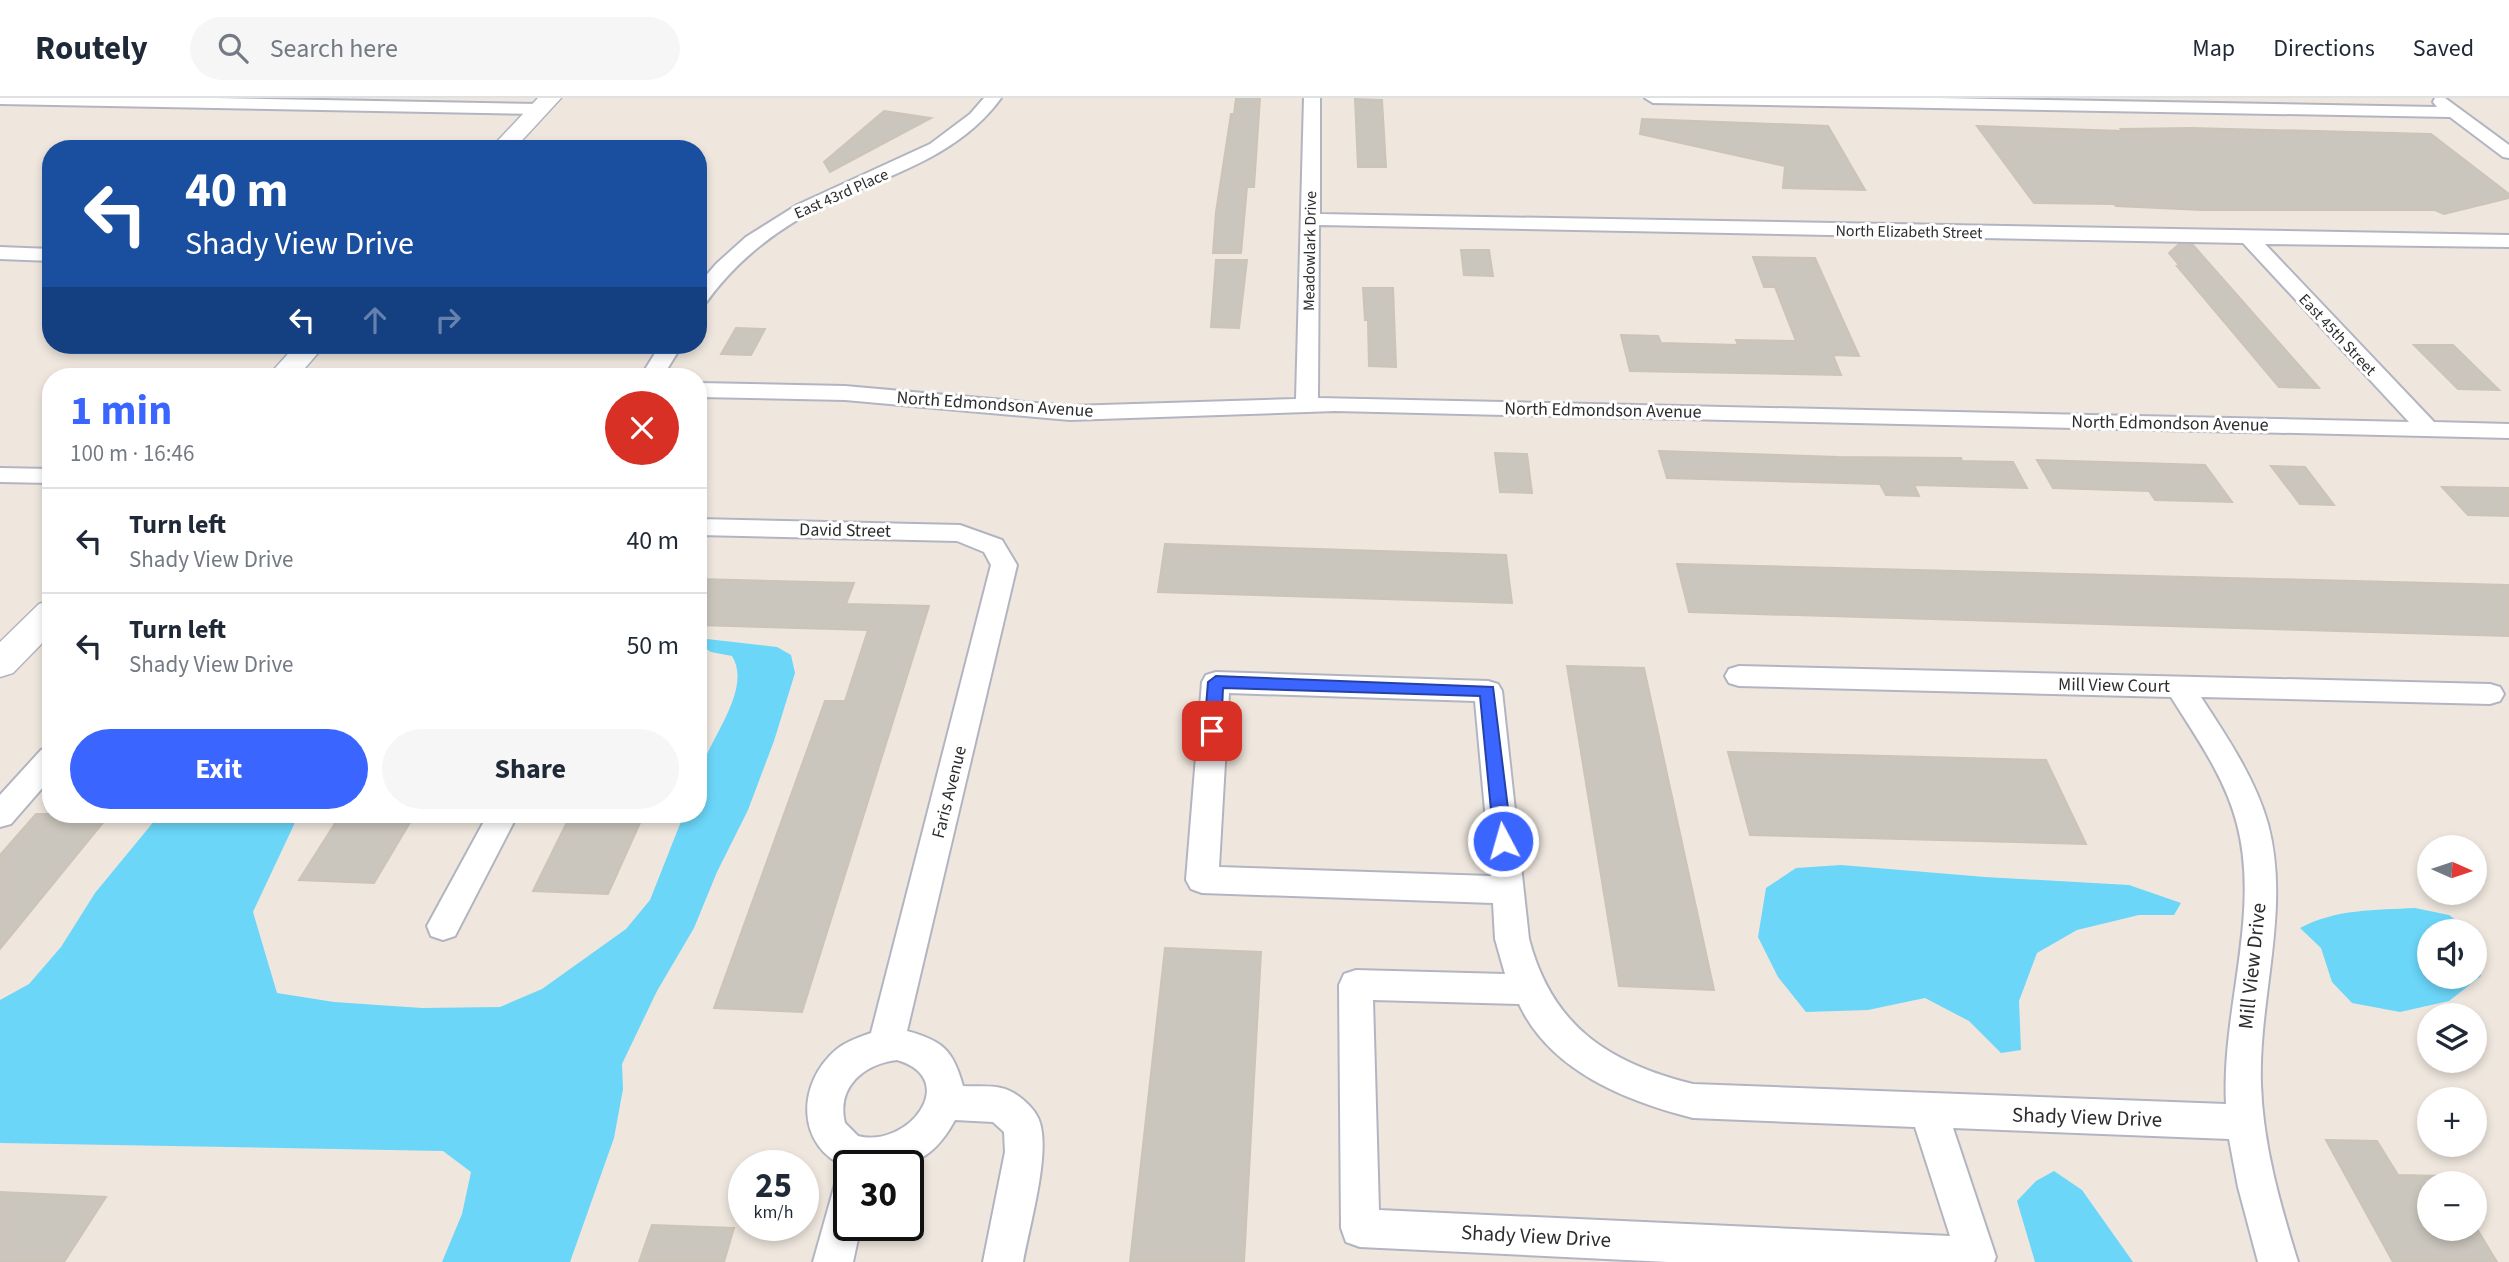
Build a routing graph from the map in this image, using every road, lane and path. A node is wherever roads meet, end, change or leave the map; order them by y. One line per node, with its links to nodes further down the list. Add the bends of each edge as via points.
1 (993, 98): 15 (street, East 43rd Place, via 976,119 939,146 820,200 759,236)
2 (1312, 98): 10 (street, Meadowlark Drive)
3 (1653, 98): 7 (street)
4 (2436, 98): 7 (street)
5 (0, 99): 6 (street)
6 (545, 104): 8 (street)
7 (2455, 112): 9 (street)
8 (510, 140)
9 (2509, 153)
10 (1310, 219): 11 (street, North Elizabeth Street); 19 (street, Meadowlark Drive)
11 (2249, 238): 12 (street, North Elizabeth Street); 20 (street, East 45th Street)
12 (2509, 241)
13 (0, 253): 14 (street)
14 (42, 255)
15 (707, 288)
16 (303, 354): 17 (street)
17 (289, 368)
18 (707, 390): 19 (street, North Edmondson Avenue, via 845,393 1070,413)
19 (1307, 404): 20 (street, North Edmondson Avenue)
20 (2428, 429): 21 (street, North Edmondson Avenue)
21 (2509, 430)
22 (0, 475): 23 (street)
23 (42, 476)
24 (707, 527): 25 (street, David Street, via 951,533)
25 (989, 543): 37 (street, Faris Avenue, via 1005,569)
26 (42, 621): 27 (street)
27 (0, 664)
28 (1739, 676): 29 (street, Mill View Court)
29 (2179, 686): 30 (street, Mill View Court); 40 (street, Mill View Drive, via 2242,793 2258,847 2260,914 2243,1058)
30 (2490, 694)
31 (42, 768): 32 (street)
32 (0, 815)
33 (498, 823): 35 (street)
34 (1508, 890): 34 (street, Shady View Drive, via 1202,880 1216,682 1488,691); 36 (street, Shady View Drive, via 1512,939)
35 (443, 926)
36 (1528, 989): 39 (street, Shady View Drive, via 1547,1020 1575,1049 1611,1073 1672,1097); 39 (street, Shady View Drive, via 1356,985 1360,1228 1976,1257)
37 (886, 1045): 38 (street, via 916,1047 932,1058 945,1082); 41 (street, via 848,1062 826,1097 829,1133)
38 (944, 1102): 42 (street, via 935,1123); 45 (street, via 1001,1105 1022,1124 1024,1152)
39 (1929, 1112): 40 (street, Shady View Drive)
40 (2244, 1122): 46 (street, Mill View Drive, via 2257,1195)
41 (847, 1150)
42 (901, 1150)
43 (838, 1241): 44 (street)
44 (833, 1262)
45 (1003, 1262)
46 (2278, 1262)

